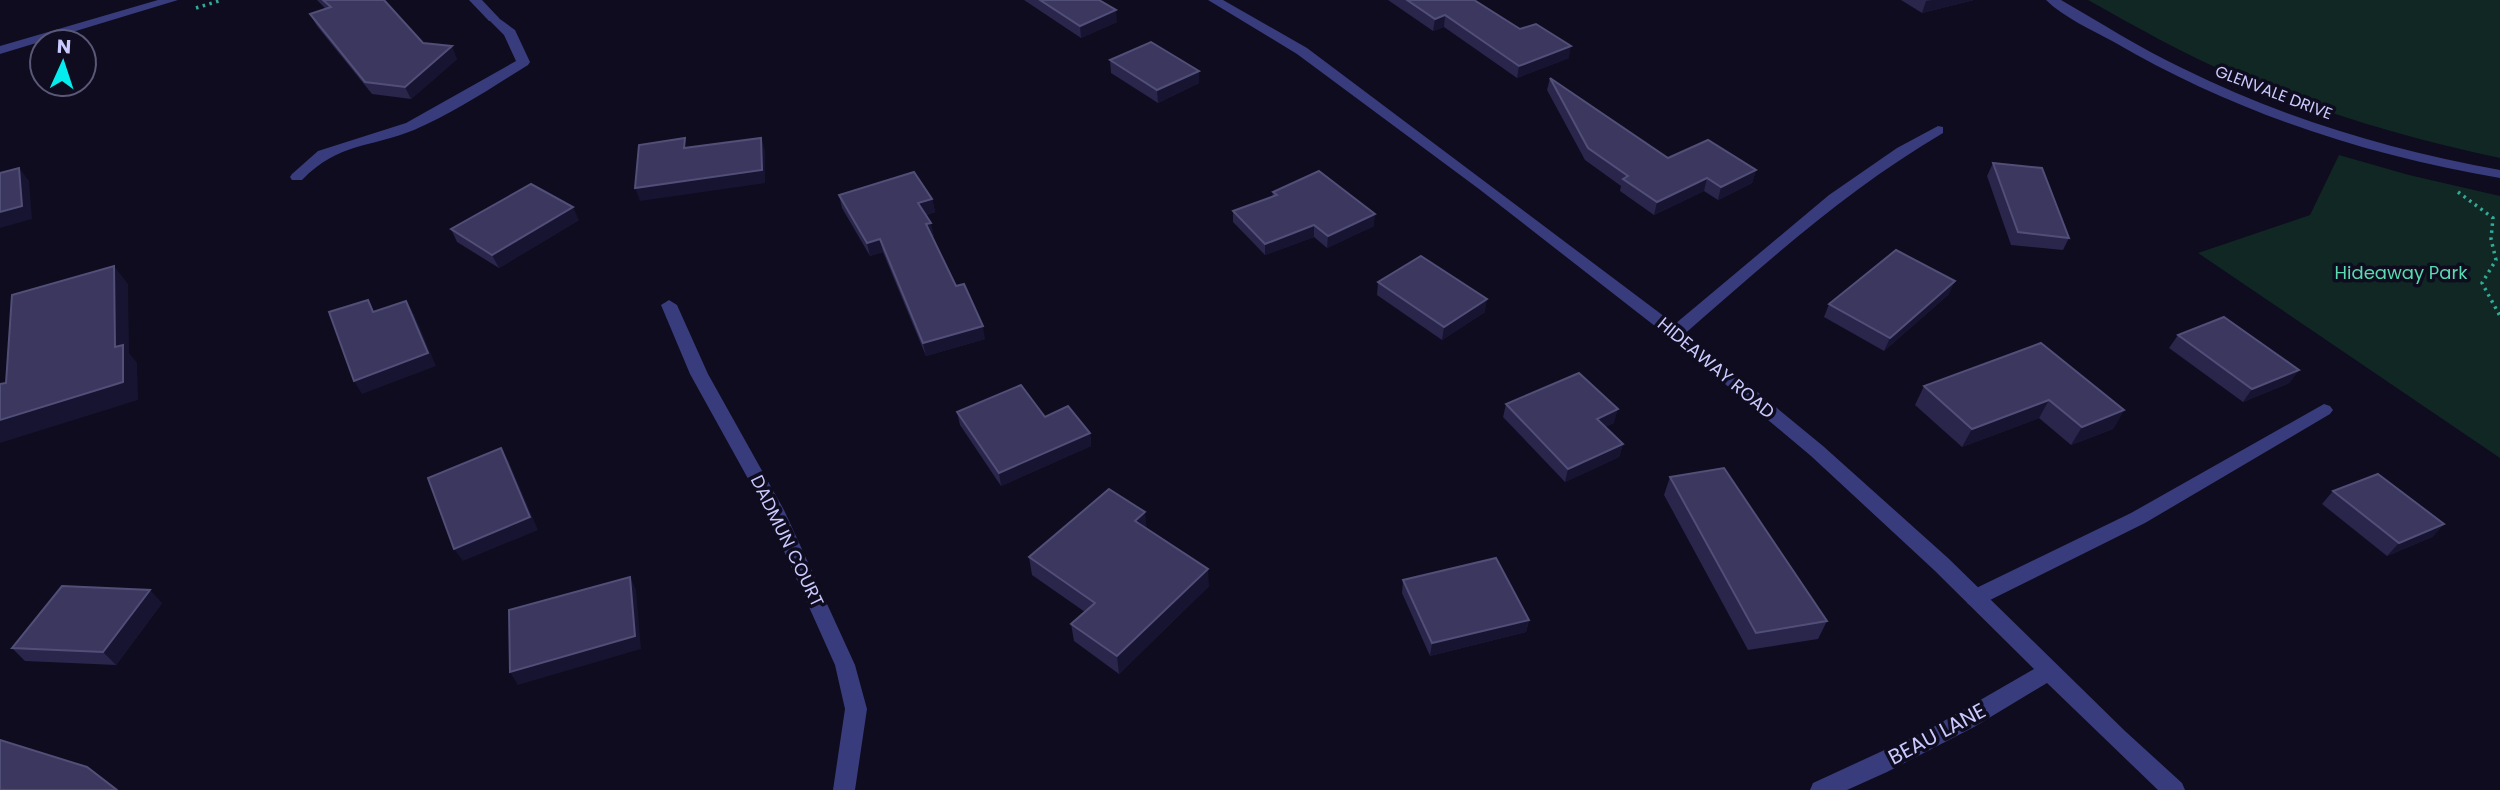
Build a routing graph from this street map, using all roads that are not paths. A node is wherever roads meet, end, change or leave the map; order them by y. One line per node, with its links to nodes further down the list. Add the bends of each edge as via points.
1 (172, 0): 5 (street)
2 (475, 0): 8 (street, via 510,33 523,62 409,127 349,142 311,160)
3 (1214, 0): 10 (street, HIDEAWAY ROAD, via 1302,51)
4 (2052, 0): 7 (street, GLENVALE DRIVE, via 2176,71 2291,120 2402,154)
5 (0, 51)
6 (1938, 131): 10 (street, via 1895,154 1834,199)
7 (2500, 174)
8 (297, 177)
9 (669, 305): 14 (street, DADMUN COURT, via 699,374 775,510 845,665 856,709)
10 (1675, 333): 12 (street, HIDEAWAY ROAD, via 1817,452)
11 (2325, 410): 12 (street, via 2138,518)
12 (1975, 598): 13 (street, HIDEAWAY ROAD)
13 (2049, 671): 15 (street, BEAU LANE, via 1858,776); 16 (street, HIDEAWAY ROAD)
14 (844, 790)
15 (1821, 790)
16 (2174, 790)

